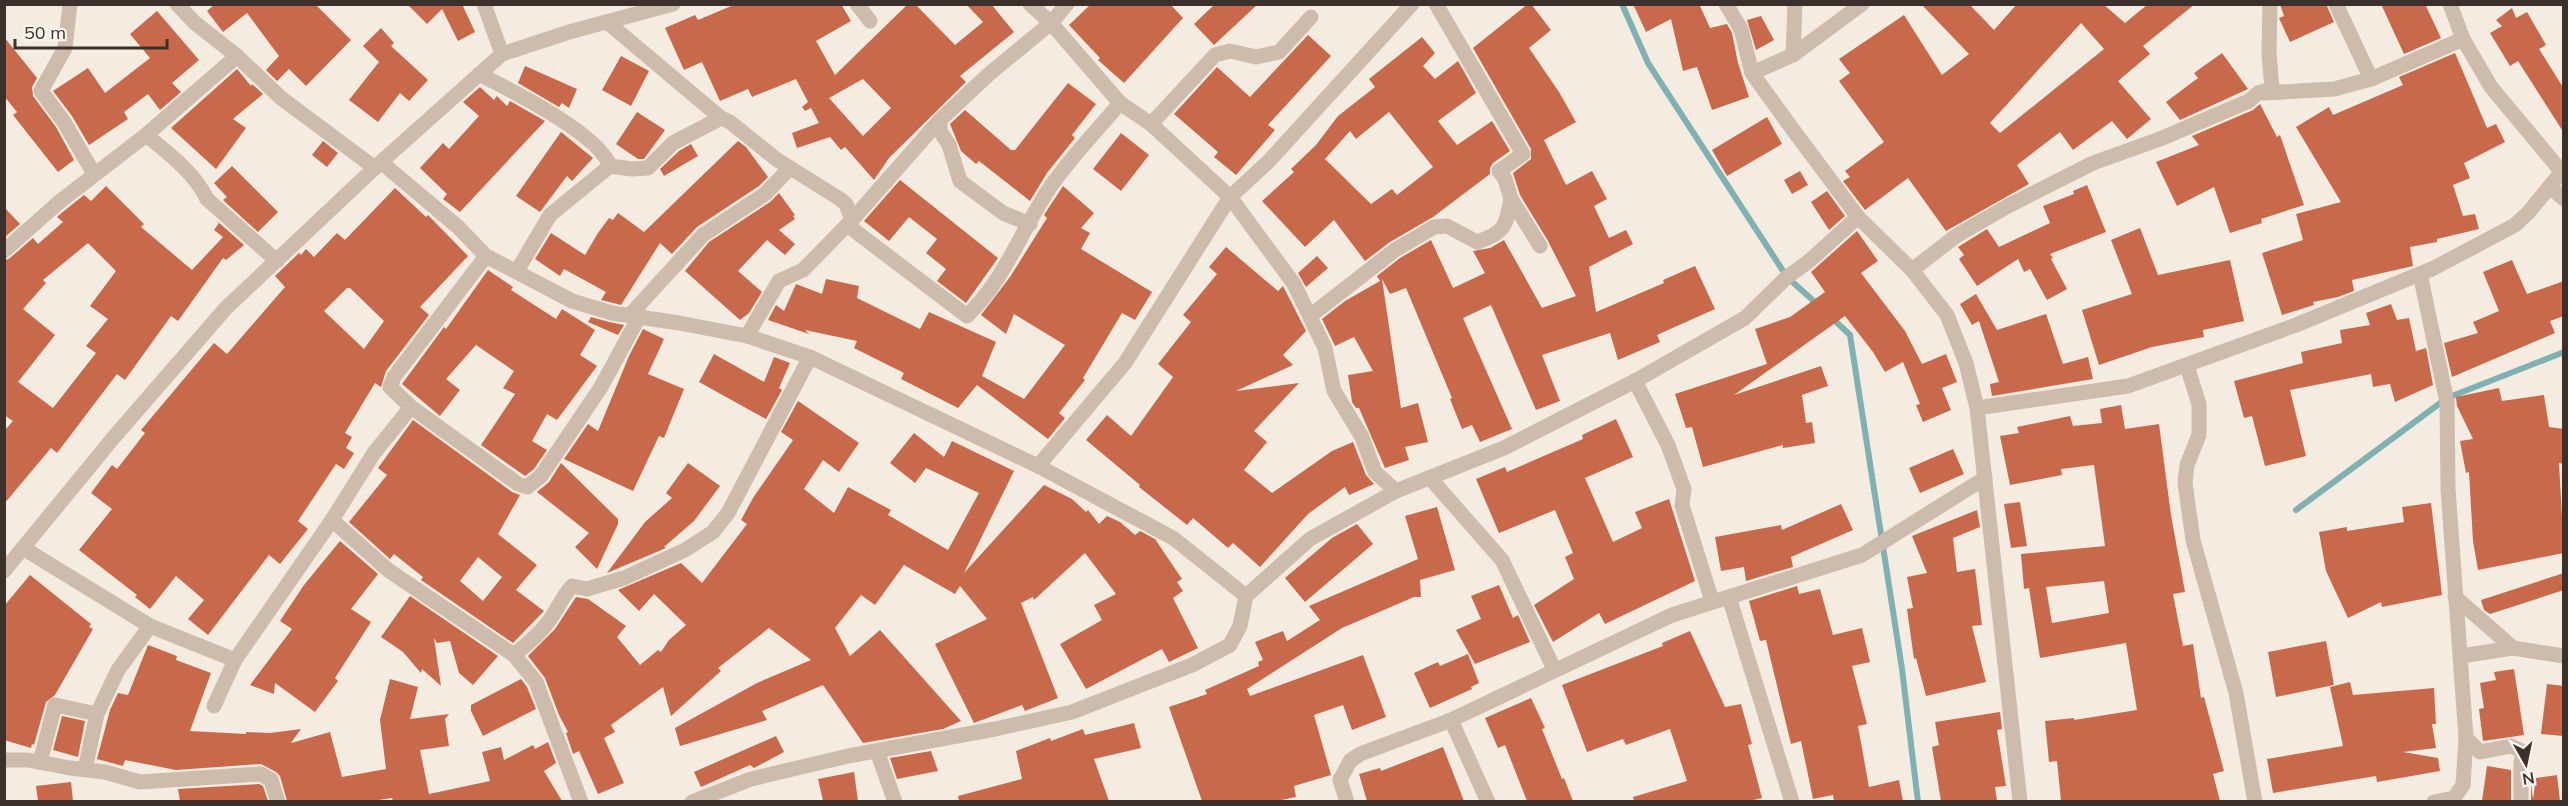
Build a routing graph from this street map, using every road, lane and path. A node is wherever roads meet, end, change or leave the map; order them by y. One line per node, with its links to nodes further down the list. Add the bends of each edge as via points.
1 (70, 4): 37 (street, via 66,48 41,91)
2 (177, 4): 23 (street)
3 (484, 4): 21 (street)
4 (673, 4): 18 (street)
5 (857, 4): 17 (street)
6 (1030, 4): 19 (street)
7 (1067, 4): 19 (street)
8 (1412, 4): 39 (street, via 1269,161)
9 (1436, 4): 40 (street, via 1523,154 1499,171)
10 (1726, 4): 24 (street, via 1742,29)
11 (1795, 4): 22 (street)
12 (1862, 4): 22 (street)
13 (2270, 4): 27 (street, via 2272,89)
14 (2336, 4): 26 (street)
15 (2450, 4): 20 (street)
16 (1311, 17): 31 (street, via 1280,52 1256,57 1230,51 1215,55)
17 (870, 21)
18 (607, 22): 21 (street); 29 (street)
19 (1051, 24): 28 (street); 30 (street)
20 (2463, 39): 26 (street); 36 (street, via 2491,87)
21 (501, 54): 25 (street)
22 (1792, 55): 24 (street)
23 (237, 56): 32 (street); 33 (street, via 281,98)
24 (1752, 73): 42 (street)
25 (479, 74): 33 (street); 34 (street, via 551,114 596,146)
26 (2371, 80): 27 (street, via 2334,89)
27 (2258, 93): 49 (street, via 2222,113 2093,163 2008,206 1956,236)
28 (1120, 103): 31 (street); 44 (street, via 1047,192)
29 (721, 118): 34 (street, via 673,143 648,168); 35 (street)
30 (940, 120): 43 (street); 44 (street, via 940,131 949,145 960,181 1003,213)
31 (1151, 124): 39 (street)
32 (146, 135): 37 (street); 48 (street, via 181,166 207,199)
33 (378, 165): 47 (street, via 458,227); 48 (street)
34 (610, 166): 50 (street, via 550,215)
35 (790, 168): 43 (street, via 846,204); 52 (street, via 765,194 703,235)
36 (2562, 170): 38 (street)
37 (94, 174): 46 (street)
38 (2550, 188): 41 (street); 51 (street, via 2515,225)
39 (1230, 197): 53 (street, via 1294,284); 60 (street, via 1125,363)
40 (1512, 199): 45 (street); 53 (street, via 1507,222 1492,237 1477,242 1447,226 1434,227 1395,250)
41 (2564, 199)
42 (1858, 217): 49 (street); 57 (street, via 1787,276 1745,318)
43 (849, 223): 44 (street, via 967,316 986,297); 54 (street, via 803,270 779,281)
44 (1030, 224)
45 (1540, 246)
46 (4, 251)
47 (486, 256): 50 (street); 58 (street, via 394,377 390,387)
48 (277, 261): 65 (street, via 226,308)
49 (1912, 270): 59 (street, via 1947,315 1966,363)
50 (517, 271): 52 (street, via 572,301 612,314)
51 (2420, 274): 56 (street); 69 (street, via 2447,402)
52 (634, 316): 54 (street); 58 (street, via 601,387 540,476 527,487)
53 (1310, 316): 63 (street, via 1325,348 1334,391 1362,437 1376,472)
54 (747, 336): 55 (street)
55 (810, 357): 60 (street); 73 (street, via 728,513 713,532 624,578 587,589 573,586 551,618)
56 (2187, 366): 59 (street, via 2128,386); 94 (street, via 2199,404 2199,435 2187,465 2185,483 2193,540 2236,693)
57 (1635, 381): 61 (street, via 1504,448); 70 (street, via 1668,445 1684,489 1682,506)
58 (411, 407): 64 (street, via 374,453)
59 (1977, 408): 62 (street)
60 (1038, 466): 67 (street, via 1173,538)
61 (1430, 478): 63 (street); 77 (street, via 1502,560)
62 (1985, 478): 68 (street, via 1862,555); 93 (street)
63 (1396, 491): 67 (street, via 1310,538)
64 (332, 520): 73 (street, via 388,570); 76 (street)
65 (23, 548): 66 (street); 71 (street)
66 (5, 568)
67 (1246, 596): 82 (street, via 1240,626 1230,645 1192,666 1072,712)
68 (1729, 597): 70 (street); 92 (street)
69 (2455, 597): 72 (street); 74 (street)
70 (1712, 601): 77 (street)
71 (150, 626): 76 (street); 79 (street, via 118,670)
72 (2513, 648): 74 (street); 75 (street)
73 (514, 655): 87 (street, via 536,682)
74 (2461, 656): 81 (street)
75 (2564, 656)
76 (235, 660): 78 (street)
77 (1554, 669): 80 (street)
78 (214, 706)
79 (96, 714): 84 (street, via 55,705); 85 (street)
80 (1451, 720): 90 (street, via 1350,761 1340,780); 91 (street)
81 (2466, 738): 95 (street, via 2463,786 2454,798); 96 (street, via 2480,752 2511,746 2524,752)
82 (877, 751): 88 (street, via 751,779); 89 (street)
83 (4, 760): 84 (street)
84 (40, 762): 85 (street)
85 (85, 769): 86 (street, via 140,782 261,774 271,780)
86 (278, 801)
87 (581, 801)
88 (692, 801)
89 (895, 801)
90 (1347, 801)
91 (1488, 801)
92 (1792, 801)
93 (2020, 801)
94 (2255, 801)
95 (2434, 801)
96 (2521, 801)

